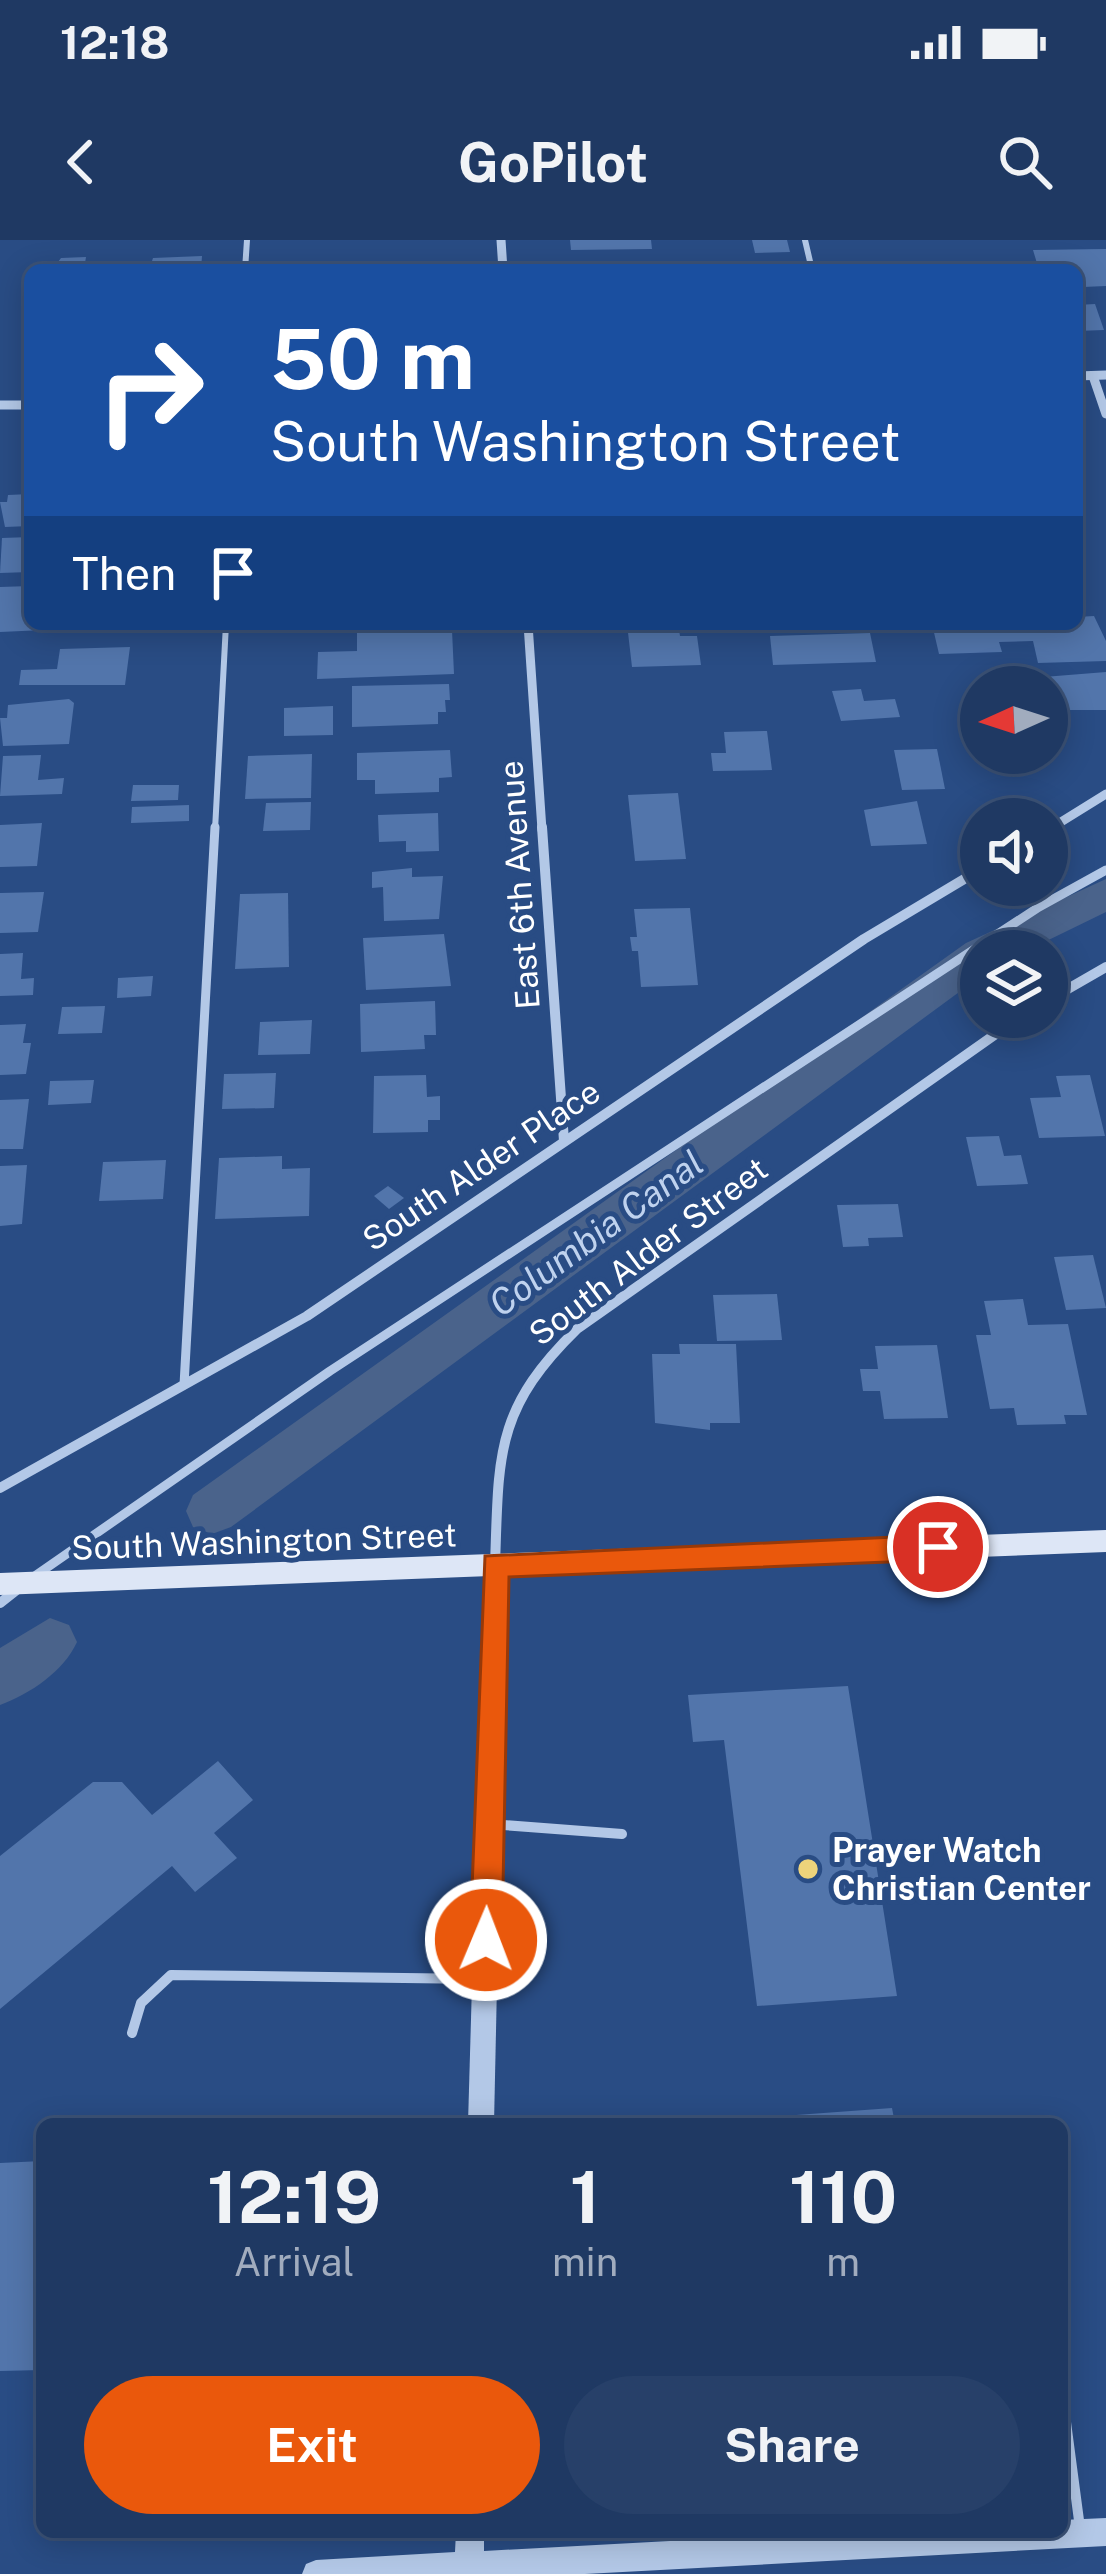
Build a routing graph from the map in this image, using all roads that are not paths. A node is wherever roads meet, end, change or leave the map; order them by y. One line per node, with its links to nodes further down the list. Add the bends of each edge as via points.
1 (1106, 375): 3 (street)
2 (1083, 376): 3 (street)
3 (1093, 376): 4 (street)
4 (1106, 414)
5 (226, 630): 15 (lane)
6 (527, 630): 14 (street, East 6th Avenue)
7 (1106, 794): 8 (street)
8 (1068, 817)
9 (1106, 870): 19 (lane)
10 (960, 882): 14 (street, South Alder Place)
11 (1106, 968): 12 (street)
12 (1068, 989)
13 (990, 1038): 18 (street, South Alder Street, via 545,1357 507,1414)
14 (564, 1142): 15 (street, South Alder Place, via 307,1316)
15 (184, 1386): 16 (street, South Alder Place)
16 (0, 1488)
17 (1106, 1541): 18 (main road, South Washington Street)
18 (495, 1565): 19 (main road, South Washington Street); 21 (street)
19 (12, 1583): 20 (lane)
20 (0, 1604)
21 (488, 1824): 22 (lane); 23 (street)
22 (622, 1834)
23 (484, 1979): 24 (lane, via 171,1975 140,2003); 25 (street)
24 (132, 2033)
25 (481, 2118)
26 (1068, 2419): 27 (lane)
27 (1093, 2532)
28 (470, 2538): 30 (street)
29 (994, 2538): 30 (street)
30 (469, 2570): 31 (street)
31 (316, 2574)

